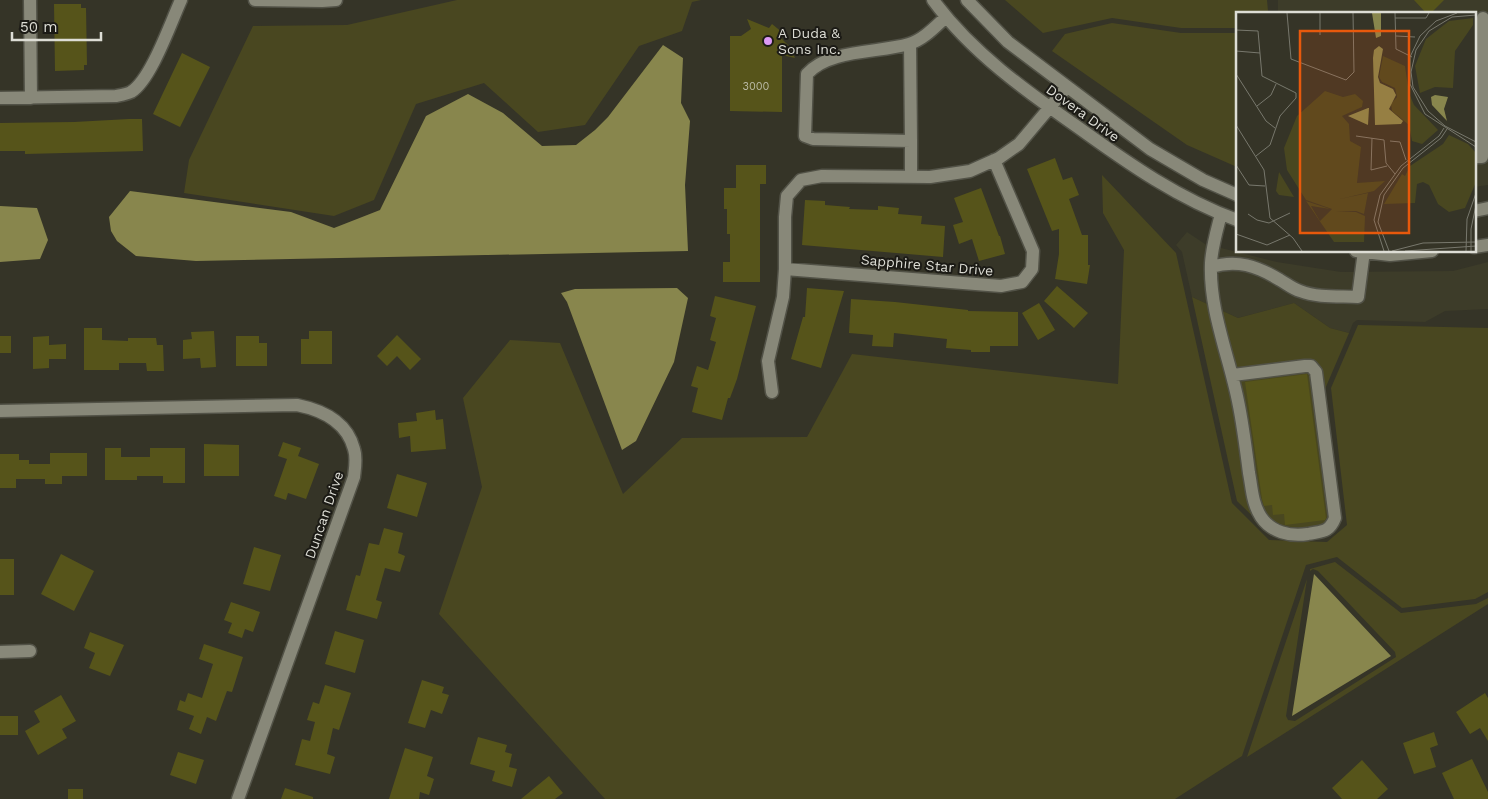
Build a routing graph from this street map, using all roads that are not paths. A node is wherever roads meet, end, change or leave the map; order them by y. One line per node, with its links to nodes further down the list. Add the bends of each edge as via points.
1 (30, 0): 14 (street)
2 (182, 0): 14 (street, via 151,67 131,92 116,96)
3 (255, 0): 4 (street)
4 (336, 0)
5 (934, 0): 7 (street, Dovera Drive)
6 (967, 0): 12 (street, Dovera Drive, via 1008,42)
7 (946, 17): 9 (street); 15 (street, Dovera Drive, via 989,60)
8 (1483, 18): 10 (street)
9 (910, 44): 17 (street); 17 (street, via 829,59 814,66 807,74 805,136 813,139)
10 (1483, 52): 11 (street); 16 (street)
11 (1476, 61)
12 (1066, 87): 15 (street); 21 (street, Dovera Drive, via 1150,149 1203,180)
13 (0, 98): 14 (street)
14 (31, 98)
15 (1049, 108): 19 (street, via 1020,144); 22 (street, Dovera Drive, via 1137,170)
16 (1478, 114): 18 (street, via 1482,157)
17 (912, 141): 20 (street)
18 (1476, 157)
19 (994, 160): 20 (street, via 970,171); 27 (street, Sapphire Star Drive, via 1033,251 1032,268 1022,282 1001,286)
20 (911, 177): 27 (street, via 822,176 801,180 787,196)
21 (1236, 195)
22 (1221, 214): 23 (street, Dovera Drive); 26 (street)
23 (1236, 220)
24 (1361, 252): 25 (street, via 1390,255); 26 (street, via 1358,296 1311,295 1249,265)
25 (1422, 252)
26 (1211, 267): 28 (street, via 1213,298)
27 (786, 268): 29 (street, via 768,361)
28 (1232, 375): 28 (street, via 1254,502 1262,518 1286,535 1326,531 1335,518 1316,372 1311,366 1305,366)
29 (772, 392)
30 (0, 412): 33 (street, Duncan Drive, via 297,405 315,408 328,415 347,435 354,449 354,477)
31 (30, 651): 32 (street)
32 (0, 652)
33 (238, 799)

